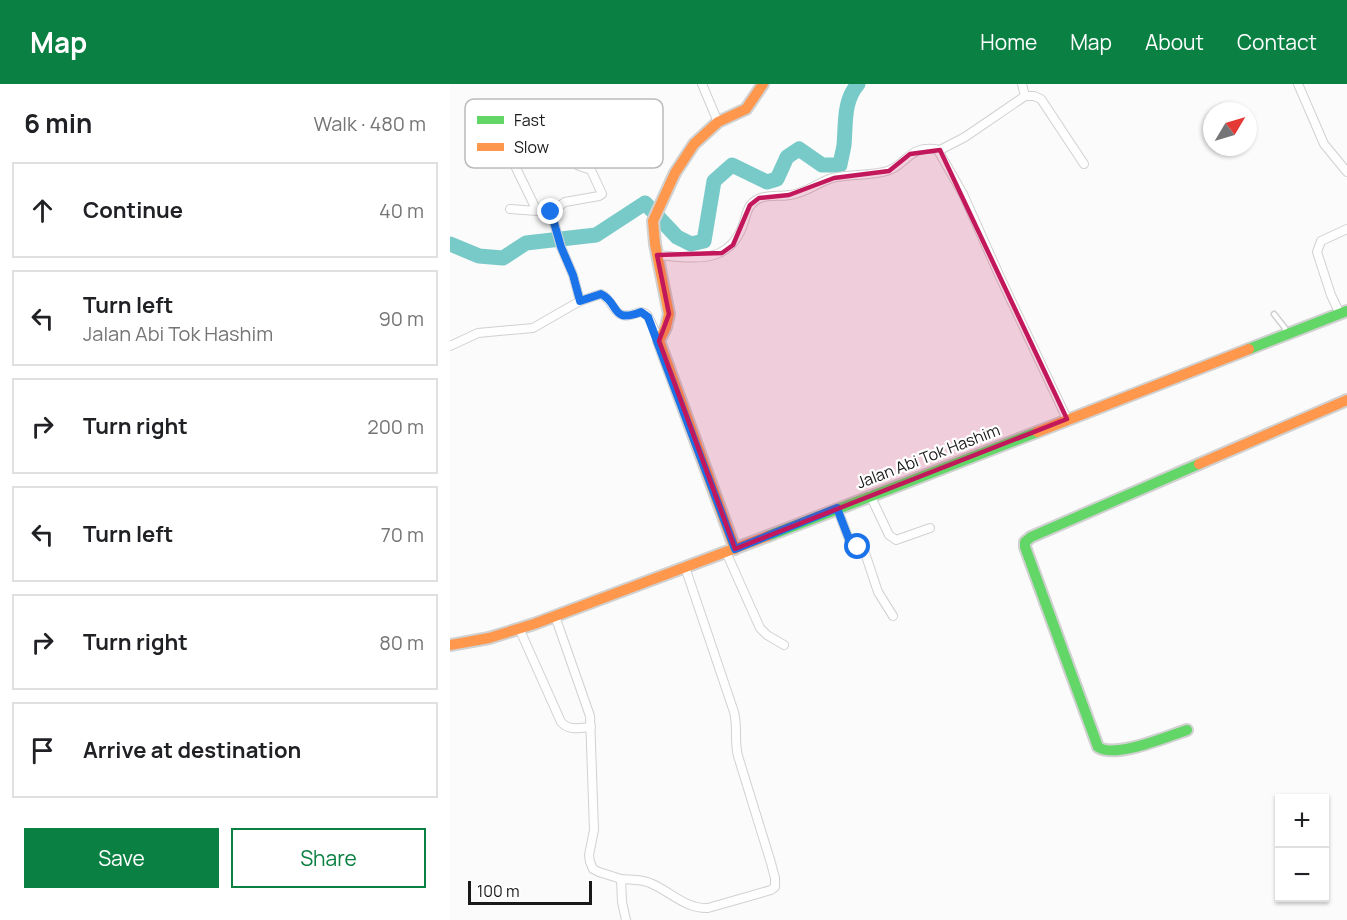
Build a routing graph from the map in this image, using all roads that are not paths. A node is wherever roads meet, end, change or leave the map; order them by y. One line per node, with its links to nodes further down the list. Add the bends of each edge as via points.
1 (702, 84): 6 (street)
2 (763, 84): 6 (street, via 746,109)
3 (1022, 84): 5 (street)
4 (1298, 84): 11 (street, via 1324,144)
5 (1025, 96): 7 (street); 8 (street, via 1041,99)
6 (718, 122): 16 (street, via 686,154 653,221)
7 (939, 150): 16 (street, via 910,154 889,171 834,178 799,192 759,198 750,205 733,245 722,253 704,257); 24 (street)
8 (1084, 164)
9 (516, 168): 13 (street)
10 (585, 168): 14 (street, via 591,170 602,192 599,196 565,202)
11 (1347, 172)
12 (510, 209): 13 (street)
13 (536, 209): 14 (street)
14 (551, 212): 17 (street)
15 (1347, 229): 18 (street, via 1321,241 1317,252 1331,295)
16 (657, 255): 21 (street, via 669,314)
17 (580, 301): 21 (street, via 601,294 621,315 644,313); 22 (street, via 533,328 478,333)
18 (1344, 313): 20 (street, Jalan Abi Tok Hashim)
19 (1274, 314): 20 (lane, via 1285,328)
20 (1285, 336): 24 (street, Jalan Abi Tok Hashim)
21 (659, 341): 28 (street)
22 (450, 346)
23 (1347, 400): 36 (street, via 1025,542 1100,749 1126,748)
24 (1067, 419): 25 (street, Jalan Abi Tok Hashim)
25 (870, 495): 26 (street, Jalan Abi Tok Hashim); 27 (street, via 893,539)
26 (837, 508): 28 (street, Jalan Abi Tok Hashim); 31 (street, via 850,542 864,550 878,592)
27 (930, 528)
28 (731, 550): 29 (street, Jalan Abi Tok Hashim); 34 (street, via 760,628)
29 (686, 567): 30 (street, Jalan Abi Tok Hashim); 37 (street, via 734,712 738,756 775,887 699,908 651,883)
30 (555, 616): 32 (street, Jalan Abi Tok Hashim); 35 (street)
31 (893, 616)
32 (519, 628): 33 (street, Jalan Abi Tok Hashim); 35 (street, via 561,722 574,729)
33 (450, 645)
34 (784, 645)
35 (591, 727): 37 (street, via 594,830 590,862 598,872)
36 (1187, 730)
37 (621, 879): 38 (street)
38 (626, 920)

